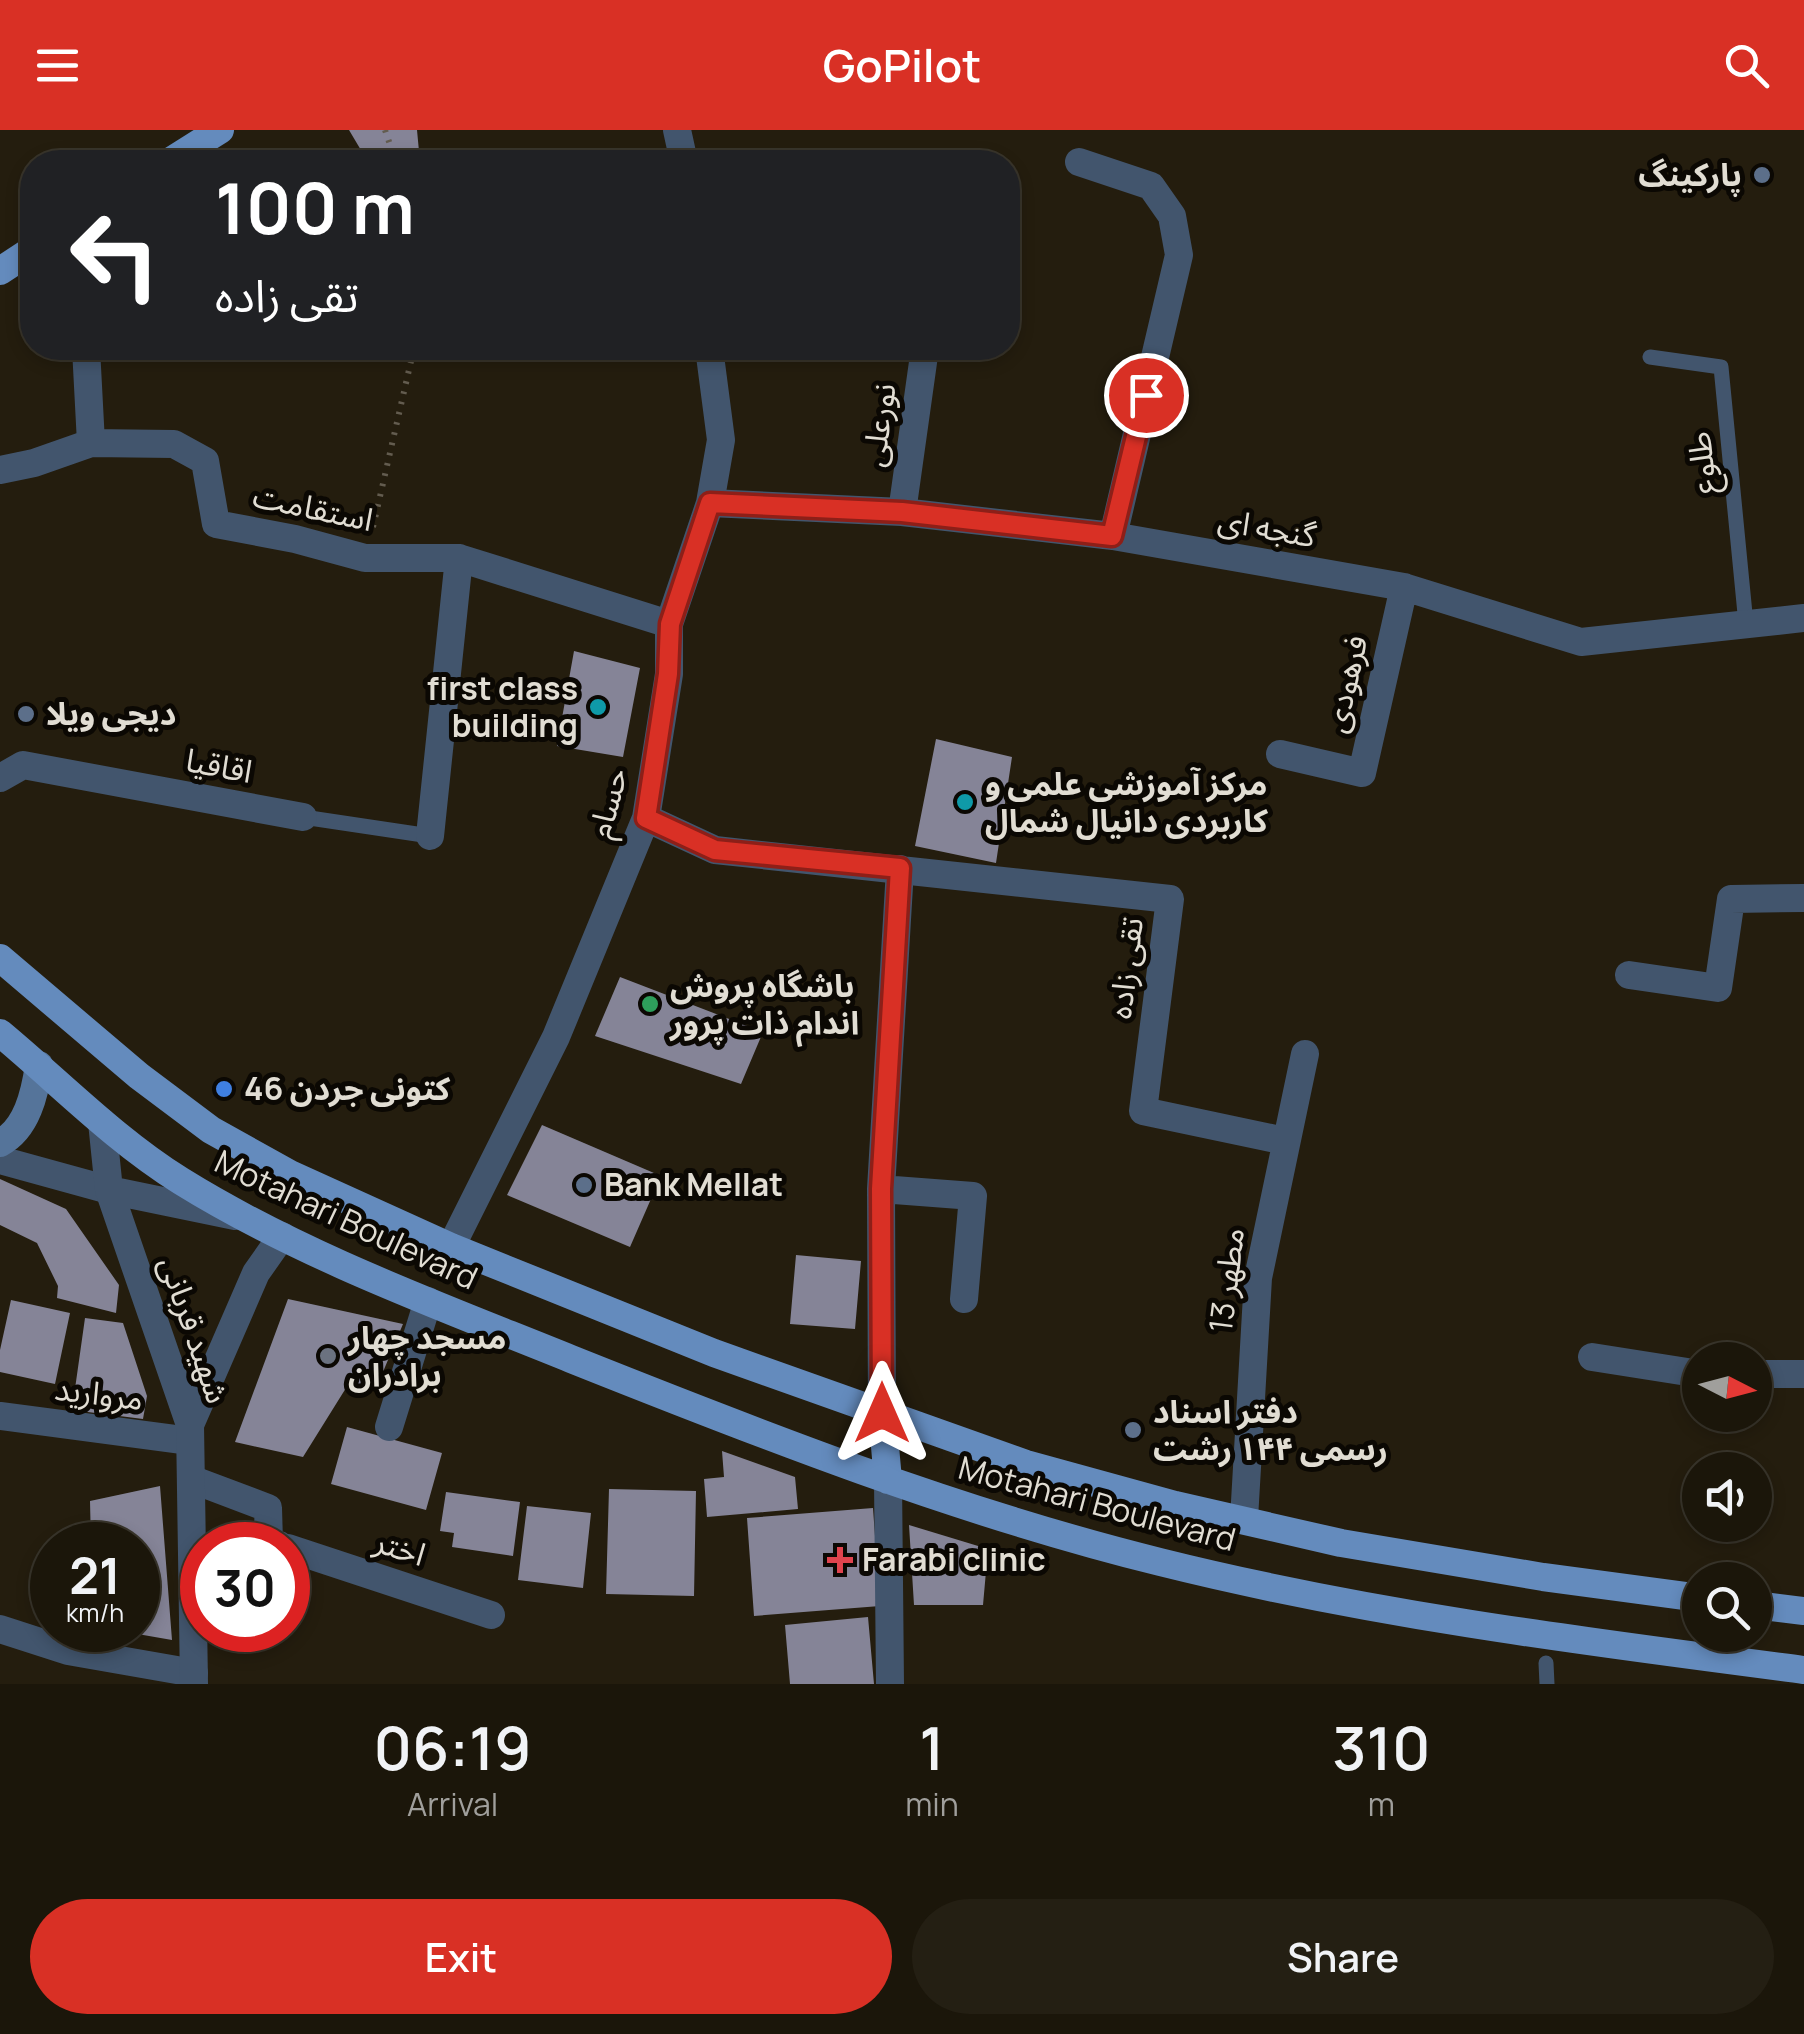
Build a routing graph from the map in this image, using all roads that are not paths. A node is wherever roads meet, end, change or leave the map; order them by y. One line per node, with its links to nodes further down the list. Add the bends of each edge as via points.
1 (220, 130): 2 (main road)
2 (188, 150)
3 (1079, 162): 12 (street, via 1150,186 1172,216 1179,255)
4 (1650, 357): 17 (lane, طلوع, via 1720,367)
5 (87, 360): 8 (street)
6 (711, 360): 10 (street, حسام, via 722,440)
7 (923, 360): 11 (street, نورعلی)
8 (91, 443): 9 (street); 13 (street, استقامت, via 174,444 205,461 216,524 365,558)
9 (0, 470)
10 (710, 503): 11 (street, گنجه ای); 16 (street, حسام)
11 (902, 512): 12 (street, گنجه ای)
12 (1112, 536): 14 (street, گنجه ای)
13 (459, 558): 16 (street, استقامت); 22 (street)
14 (1404, 587): 17 (street, گنجه ای, via 1581,642); 18 (street, فرهودی, via 1362,774)
15 (1804, 618): 17 (street, گنجه ای)
16 (670, 624): 21 (street, حسام)
17 (1746, 624)
18 (1280, 754)
19 (0, 778): 20 (street, اقاقیا, via 23,765)
20 (303, 817): 22 (lane, اقاقیا)
21 (646, 818): 23 (street, تقی زاده, via 715,850); 38 (street, حسام, via 556,1038)
22 (430, 836)
23 (900, 868): 31 (street, تقی زاده, via 1170,900 1143,1111); 34 (street)
24 (1804, 898): 26 (street, via 1732,900 1718,988)
25 (0, 958): 38 (main road, Motahari Boulevard, via 211,1130)
26 (1629, 975)
27 (0, 1033): 29 (main road, Motahari Boulevard)
28 (1305, 1054): 31 (street, مطهر 13)
29 (39, 1065): 30 (main road, Motahari Boulevard); 32 (main road, via 34,1098 11,1137)
30 (102, 1122): 35 (street, شهید قربانی); 36 (main road, Motahari Boulevard, via 180,1180)
31 (1286, 1141): 51 (street, مطهر 13, via 1258,1278)
32 (0, 1143)
33 (0, 1160): 35 (street)
34 (881, 1189): 39 (street, via 973,1196); 45 (street)
35 (109, 1190): 36 (street); 48 (street, شهید قربانی)
36 (252, 1219): 37 (main road, Motahari Boulevard)
37 (282, 1236): 40 (main road, Motahari Boulevard); 48 (street, via 256,1272)
38 (451, 1247): 45 (main road, Motahari Boulevard)
39 (964, 1299)
40 (428, 1301): 47 (street); 50 (main road, Motahari Boulevard)
41 (1592, 1356): 42 (street)
42 (1682, 1371)
43 (1772, 1374): 44 (street)
44 (1804, 1374)
45 (882, 1413): 50 (main road); 51 (main road, Motahari Boulevard, via 1026,1464)
46 (0, 1416): 48 (street, مروارید)
47 (389, 1427)
48 (190, 1433): 49 (street, شهید قربانی)
49 (191, 1480): 52 (street, via 268,1508); 62 (street, شهید قربانی)
50 (888, 1480): 61 (main road, Motahari Boulevard, via 1141,1557 1330,1601); 63 (street)
51 (1244, 1518): 54 (main road, Motahari Boulevard, via 1359,1546)
52 (268, 1522)
53 (310, 1555): 57 (street, اختر)
54 (1682, 1596)
55 (1772, 1607): 56 (main road)
56 (1804, 1611)
57 (492, 1615)
58 (0, 1629): 62 (street)
59 (1546, 1663): 64 (lane)
60 (1804, 1670): 61 (main road, Motahari Boulevard)
61 (1764, 1674)
62 (194, 1679)
63 (890, 1684)
64 (1547, 1684)

